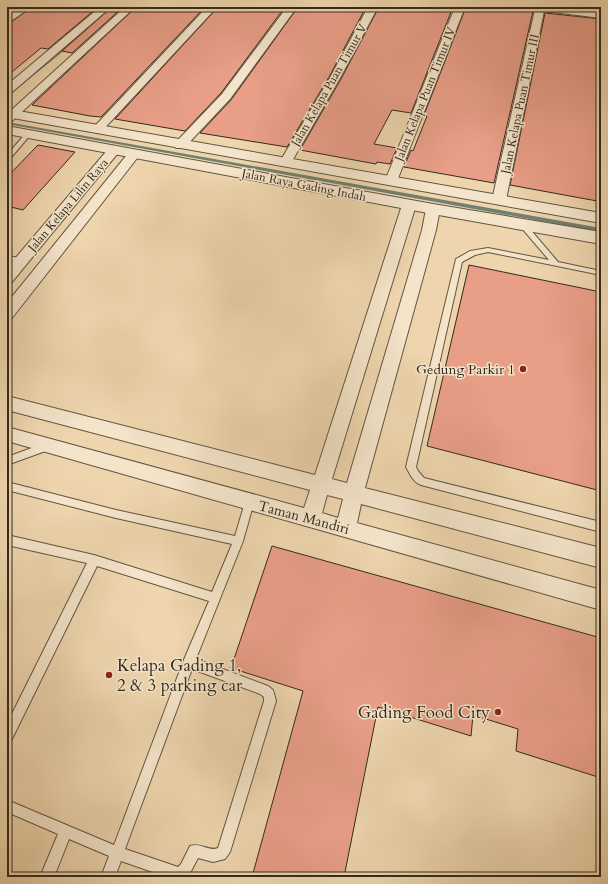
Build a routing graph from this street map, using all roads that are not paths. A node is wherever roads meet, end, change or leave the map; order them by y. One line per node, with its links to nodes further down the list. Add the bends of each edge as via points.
1 (26, 7): 10 (street)
2 (106, 7): 11 (street)
3 (130, 7): 12 (street)
4 (212, 7): 13 (street)
5 (292, 7): 15 (street, via 245,73)
6 (373, 7): 19 (street, Jalan Kelapa Puan Timur V)
7 (460, 7): 20 (street, Jalan Kelapa Puan Timur IV)
8 (536, 7): 9 (street); 21 (street, Jalan Kelapa Puan Timur III)
9 (601, 15)
10 (7, 21)
11 (7, 91)
12 (9, 119): 13 (street, Jalan Raya Gading Indah); 14 (street, Jalan Raya Gading Indah)
13 (98, 130): 15 (street, Jalan Raya Gading Indah)
14 (28, 134): 16 (street, Jalan Raya Gading Indah); 18 (lane)
15 (180, 145): 19 (street, Jalan Raya Gading Indah)
16 (114, 150): 17 (street, Jalan Raya Gading Indah); 27 (street, Jalan Kelapa Lilin Raya)
17 (134, 154): 22 (street, Jalan Raya Gading Indah); 28 (street, Jalan Kelapa Lilin Raya)
18 (7, 159)
19 (285, 163): 20 (street, Jalan Raya Gading Indah)
20 (391, 181): 21 (street, Jalan Raya Gading Indah)
21 (499, 200): 24 (street, Jalan Raya Gading Indah)
22 (409, 205): 23 (street, Jalan Raya Gading Indah); 34 (street)
23 (433, 209): 25 (street, Jalan Raya Gading Indah); 35 (street)
24 (601, 218)
25 (522, 224): 26 (street, Jalan Raya Gading Indah); 29 (lane)
26 (601, 238)
27 (14, 259): 28 (street, Jalan Kelapa Lilin Raya); 31 (street, Jalan Kelapa Lilin Raya)
28 (46, 265): 32 (street, Jalan Kelapa Lilin Raya)
29 (557, 265): 30 (lane); 45 (lane, via 488,250 473,252 459,261 411,467 421,481)
30 (601, 272)
31 (7, 278): 32 (street, Jalan Kelapa Lilin Raya)
32 (32, 283): 33 (street, Jalan Kelapa Lilin Raya)
33 (7, 314)
34 (361, 357): 35 (street); 41 (street)
35 (391, 364): 42 (street)
36 (7, 402): 41 (street)
37 (7, 434): 38 (street, Taman Mandiri)
38 (48, 446): 39 (lane); 43 (street, Taman Mandiri)
39 (7, 461)
40 (7, 486): 48 (lane)
41 (321, 486): 42 (street); 44 (street)
42 (354, 495): 46 (street); 49 (street)
43 (249, 502): 44 (street, Taman Mandiri); 48 (lane)
44 (310, 519): 46 (street, Taman Mandiri)
45 (601, 527)
46 (346, 528): 52 (street, Taman Mandiri)
47 (7, 540): 50 (lane)
48 (238, 541): 51 (lane)
49 (601, 558)
50 (94, 560): 51 (lane); 54 (lane)
51 (214, 598): 53 (lane)
52 (601, 600)
53 (189, 662): 57 (lane); 57 (lane, via 269,694 270,701 223,852 216,856 195,851 182,874)
54 (7, 737)
55 (7, 806): 56 (lane)
56 (66, 832): 57 (lane); 58 (lane)
57 (117, 853): 59 (lane)
58 (47, 877)
59 (108, 877)

